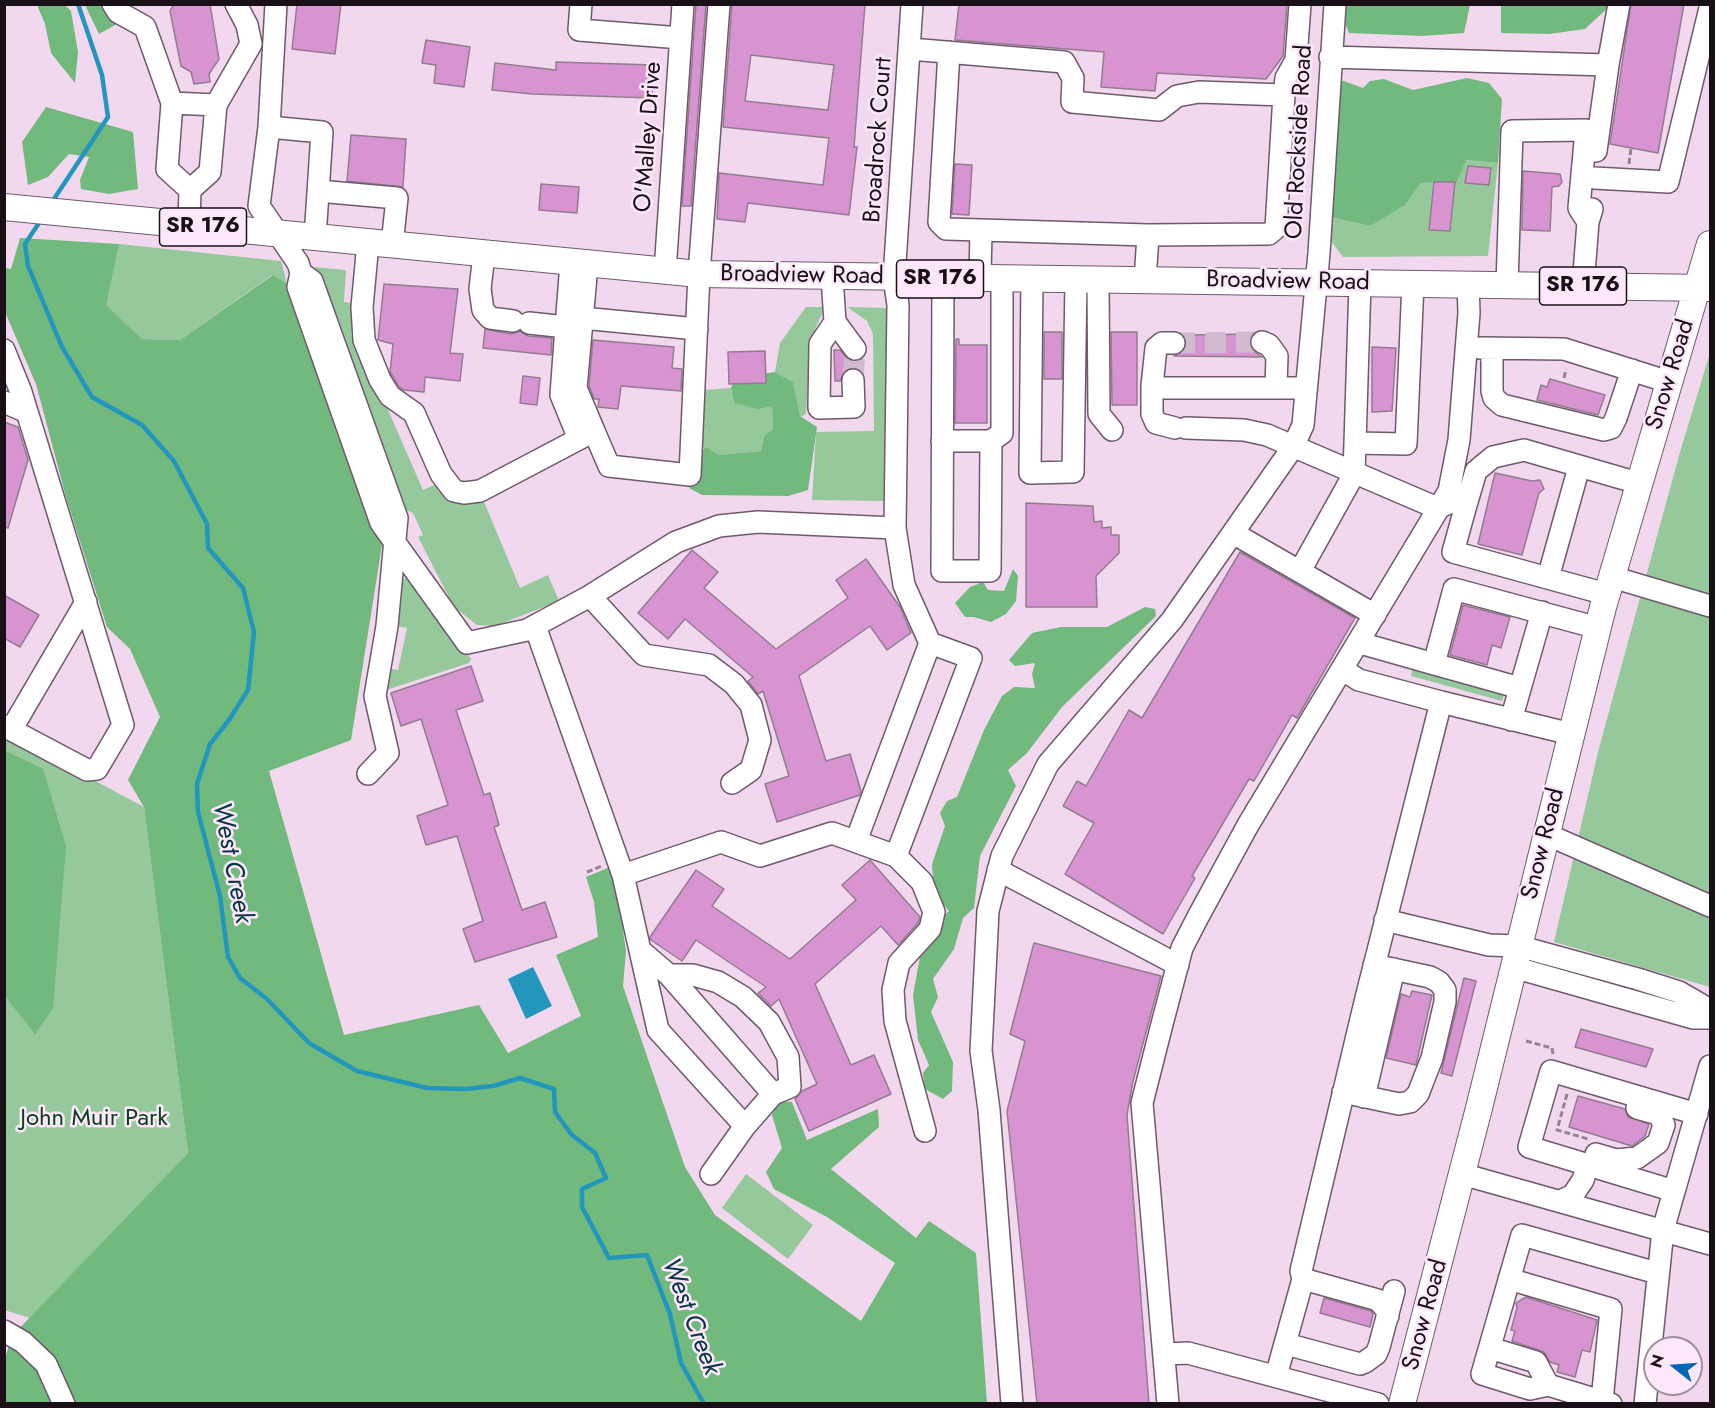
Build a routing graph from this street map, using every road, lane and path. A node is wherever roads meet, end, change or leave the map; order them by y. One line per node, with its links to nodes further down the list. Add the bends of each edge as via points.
1 (113, 4): 18 (street, via 118,12 145,27)
2 (236, 4): 19 (street, via 251,44)
3 (276, 4): 20 (street)
4 (581, 4): 12 (street, via 579,30)
5 (683, 4): 12 (street, O'Malley Drive)
6 (719, 4): 38 (street)
7 (912, 4): 13 (street, Broadrock Court)
8 (1300, 4): 17 (street, via 1296,60 1286,78)
9 (1335, 4): 15 (street, Old Rockside Road)
10 (1619, 4): 16 (street)
11 (1710, 8): 23 (street, via 1668,182)
12 (681, 38): 37 (street, O'Malley Drive)
13 (910, 49): 14 (street); 40 (street, Broadrock Court)
14 (949, 52): 17 (street, via 1064,62 1073,78 1072,102 1159,110 1177,96 1199,92); 29 (street, via 939,222 946,229)
15 (1330, 57): 16 (street); 46 (street, Old Rockside Road, via 1320,253)
16 (1608, 64): 23 (street)
17 (1284, 94): 31 (street, via 1276,228 1269,234)
18 (172, 103): 19 (street); 24 (street, via 167,169)
19 (216, 105): 24 (street, via 210,172)
20 (269, 127): 25 (street, via 322,132); 30 (street, via 259,206)
21 (1631, 148): 22 (path)
22 (1630, 157)
23 (1594, 178): 27 (street)
24 (190, 190): 28 (street)
25 (318, 191): 32 (street); 33 (street, via 397,198)
26 (4, 207): 28 (main road, Broadview Road / SR 176)
27 (1588, 222): 50 (street, via 1579,208 1586,130 1512,131); 51 (street)
28 (189, 225): 30 (main road, Broadview Road / SR 176)
29 (981, 231): 31 (street); 42 (street)
30 (278, 234): 32 (main road, Broadview Road / SR 176); 83 (street, via 301,273 312,281 397,518)
31 (1148, 234): 45 (street)
32 (315, 238): 33 (main road, Broadview Road / SR 176)
33 (380, 244): 35 (main road, Broadview Road / SR 176); 71 (street, via 362,308 364,340 380,380 390,396 414,413 441,474 454,491 480,490)
34 (1710, 244): 52 (main road, Snow Road)
35 (484, 254): 36 (main road, Broadview Road / SR 176); 53 (street, via 480,288 483,310 490,318)
36 (579, 264): 37 (main road, Broadview Road / SR 176); 53 (street)
37 (665, 272): 38 (main road, Broadview Road / SR 176)
38 (699, 274): 39 (main road, Broadview Road / SR 176); 55 (street)
39 (832, 277): 40 (main road, Broadview Road / SR 176); 54 (street)
40 (894, 278): 41 (main road, Broadview Road / SR 176); 81 (street, Broadrock Court, via 898,305)
41 (943, 279): 42 (main road, Broadview Road / SR 176); 72 (street)
42 (991, 279): 43 (main road, Broadview Road / SR 176); 73 (street, via 1002,433)
43 (1032, 280): 44 (main road, Broadview Road / SR 176); 44 (street, via 1030,473 1073,472)
44 (1087, 281): 45 (main road, Broadview Road / SR 176); 70 (street, via 1099,414)
45 (1145, 281): 46 (main road, Broadview Road / SR 176)
46 (1315, 283): 47 (main road, Broadview Road / SR 176); 67 (street, Old Rockside Road)
47 (1360, 283): 48 (main road, Broadview Road / SR 176); 74 (street)
48 (1413, 284): 49 (main road, Broadview Road / SR 176); 74 (street, via 1406,444)
49 (1468, 284): 50 (main road, Broadview Road / SR 176); 58 (street)
50 (1507, 285): 51 (main road, Broadview Road / SR 176)
51 (1583, 286): 52 (main road, Broadview Road / SR 176)
52 (1704, 288): 64 (main road, Snow Road)
53 (574, 322): 55 (street); 71 (street, via 576,388); 71 (street, via 561,395)
54 (834, 322): 61 (street); 63 (street, via 820,344 819,408 854,407)
55 (697, 329): 71 (street, via 690,475 609,466)
56 (1262, 342): 66 (street, via 1277,356)
57 (1174, 343): 75 (street, via 1156,348 1152,396 1156,423 1180,428 1244,430)
58 (1465, 348): 59 (street); 80 (street, via 1454,473 1449,491)
59 (1492, 348): 62 (street, via 1564,349); 62 (street, via 1492,390 1502,405 1605,430 1611,428 1616,418)
60 (4, 350): 69 (street)
61 (855, 350)
62 (1632, 370): 64 (street)
63 (853, 380)
64 (1669, 382): 78 (main road, Snow Road)
65 (1165, 387): 66 (street)
66 (1276, 387): 67 (street)
67 (1306, 388): 75 (street, Old Rockside Road, via 1303,424)
68 (4, 402): 69 (street)
69 (27, 412): 88 (street)
70 (1112, 430)
71 (586, 435)
72 (942, 441): 73 (street); 73 (street, via 942,571 990,572)
73 (991, 441)
74 (1355, 442): 77 (street)
75 (1293, 447): 77 (street); 82 (street, Old Rockside Road)
76 (1579, 467): 78 (street); 79 (street, via 1524,450 1493,456 1476,471); 85 (street)
77 (1354, 474): 80 (street); 84 (street)
78 (1638, 483): 86 (main road, Snow Road)
79 (1466, 505): 80 (street, via 1454,501); 85 (street, via 1453,552)
80 (1437, 508): 91 (street)
81 (896, 528): 87 (street, via 758,522 719,526 676,542); 94 (street, Broadrock Court, via 904,585)
82 (1233, 533): 84 (street); 109 (street, Old Rockside Road, via 1172,620 1048,764)
83 (395, 540): 92 (street, via 467,643); 103 (street, via 387,626 375,696 388,753)
84 (1300, 571): 91 (street)
85 (1548, 578): 86 (street)
86 (1609, 585): 89 (street); 93 (main road, Snow Road)
87 (590, 596): 92 (street); 104 (street, via 644,655 709,664 734,684 751,705 760,740 751,770)
88 (86, 603): 101 (street); 101 (street, via 123,725 97,769 87,770)
89 (1710, 606)
90 (1542, 612): 93 (street); 96 (street, via 1454,589); 98 (street)
91 (1375, 615): 95 (street)
92 (535, 626): 108 (street)
93 (1598, 628): 102 (main road, Snow Road)
94 (930, 642): 106 (street); 107 (street, via 971,658)
95 (1360, 643): 96 (street); 97 (street)
96 (1434, 664): 98 (street)
97 (1343, 670): 99 (street, via 1359,680); 115 (street, via 1248,825 1182,948)
98 (1520, 688): 100 (street)
99 (1441, 702): 100 (street); 112 (street)
100 (1511, 720): 102 (street)
101 (8, 728)
102 (1571, 734): 105 (main road, Snow Road)
103 (368, 774)
104 (732, 783)
105 (1546, 834): 111 (street); 114 (main road, Snow Road)
106 (856, 841): 107 (street); 108 (street, via 832,832 760,856 721,842)
107 (896, 856): 129 (street, via 922,882 934,912 930,929 899,963 893,990 895,1021)
108 (616, 869): 110 (path); 113 (street)
109 (998, 870): 115 (street); 150 (street, Old Rockside Road, via 988,911 981,1051)
110 (587, 872)
111 (1710, 906)
112 (1385, 920): 114 (street, via 1489,945); 116 (street)
113 (641, 951): 118 (street); 128 (street, via 658,1030)
114 (1516, 956): 119 (street, via 1679,992); 120 (street, via 1693,1018); 134 (main road, Snow Road)
115 (1178, 965): 146 (street, via 1142,1104)
116 (1374, 965): 117 (street); 124 (street)
117 (1394, 969): 126 (street); 126 (street, via 1430,977 1445,990 1432,1058 1418,1094 1410,1102 1400,1104)
118 (669, 975): 125 (street); 125 (street, via 693,975 718,982 743,997 770,1022 788,1057 790,1087)
119 (1710, 1010)
120 (1710, 1018)
121 (1526, 1041): 123 (path, via 1552,1048)
122 (1710, 1066): 127 (street)
123 (1559, 1073): 127 (street); 130 (street); 130 (street, via 1578,1091 1659,1114 1663,1135 1637,1158 1616,1160); 131 (path, via 1557,1130)
124 (1343, 1092): 126 (street); 140 (street, via 1301,1271)
125 (773, 1094): 128 (street)
126 (1364, 1097)
127 (1696, 1114): 135 (street)
128 (745, 1126): 133 (street)
129 (925, 1131)
130 (1532, 1135): 132 (street, via 1529,1147)
131 (1598, 1142)
132 (1588, 1164): 135 (street); 136 (street, via 1573,1195)
133 (711, 1174)
134 (1462, 1174): 136 (street); 153 (main road, Snow Road)
135 (1674, 1191): 137 (street)
136 (1561, 1201): 137 (street)
137 (1662, 1230): 138 (street); 139 (street)
138 (1710, 1244)
139 (1657, 1273): 141 (street, via 1522,1235); 154 (street)
140 (1303, 1279): 143 (street, via 1378,1300); 145 (street)
141 (1509, 1280): 148 (street, via 1611,1309); 148 (street, via 1487,1357 1536,1362 1545,1379)
142 (1394, 1291): 143 (street)
143 (1388, 1316): 145 (street, via 1376,1354 1360,1364)
144 (4, 1331): 149 (street, via 23,1342 46,1364)
145 (1286, 1344): 147 (street)
146 (1164, 1354): 147 (street, via 1188,1353); 151 (street)
147 (1276, 1376): 152 (street)
148 (1607, 1402)
149 (64, 1404)
150 (1012, 1404)
151 (1168, 1404)
152 (1378, 1404)
153 (1402, 1404)
154 (1645, 1404)

